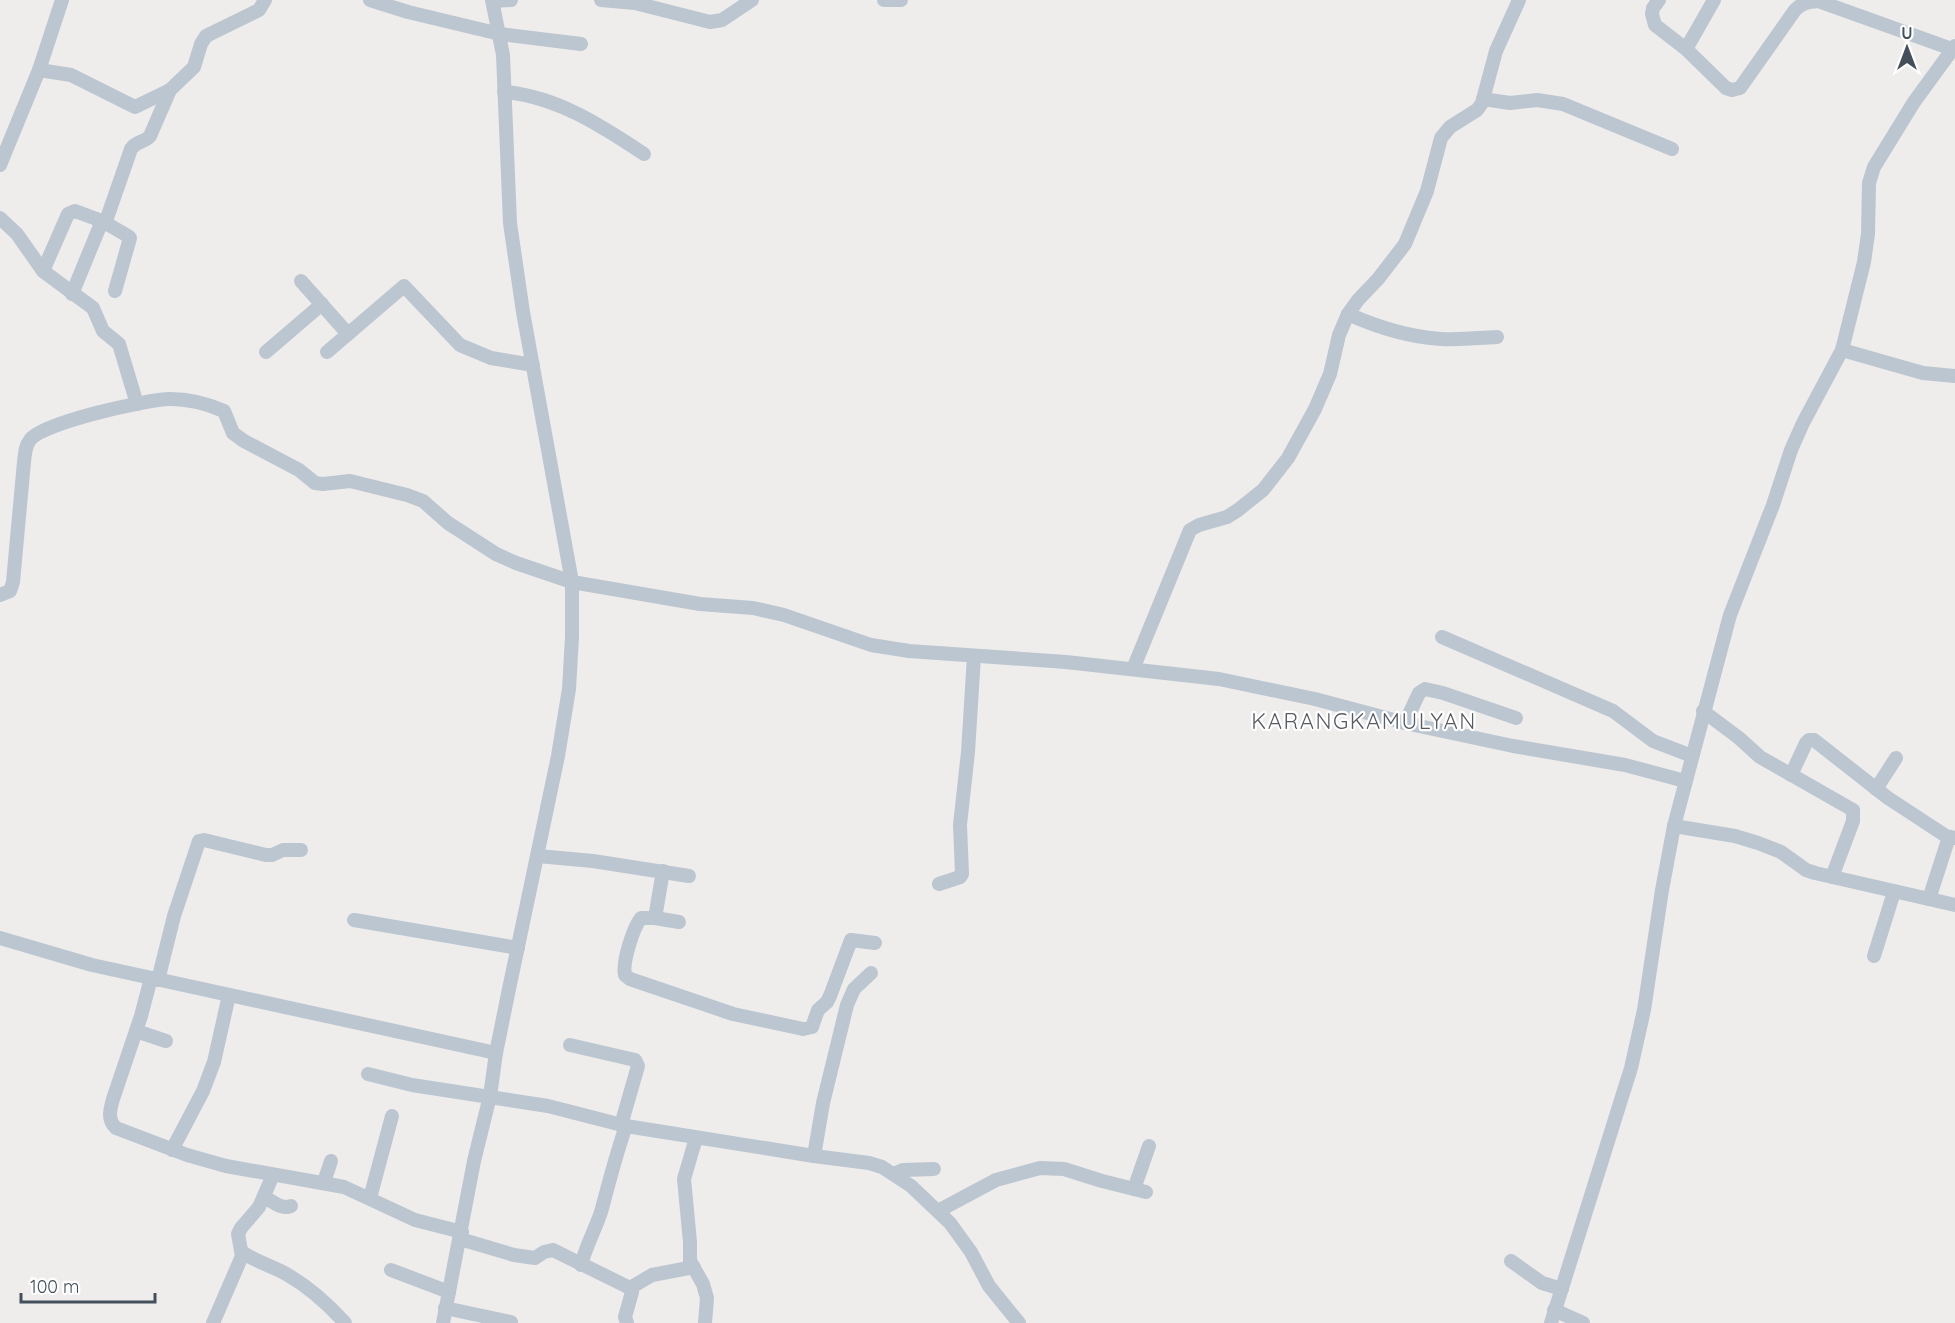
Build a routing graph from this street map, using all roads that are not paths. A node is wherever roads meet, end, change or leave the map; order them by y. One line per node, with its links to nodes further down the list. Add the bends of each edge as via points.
1 (62, 0): 17 (street)
2 (265, 0): 18 (street, via 259,10 206,36 194,67)
3 (370, 0): 13 (street)
4 (492, 0): 5 (street); 13 (street)
5 (511, 0)
6 (601, 0): 7 (street, via 635,3 710,22 722,20)
7 (752, 0)
8 (884, 0): 9 (street)
9 (901, 0)
10 (1519, 0): 20 (street, via 1496,51)
11 (1659, 0): 16 (street, via 1652,14 1655,26)
12 (1714, 0): 16 (street)
13 (500, 34): 14 (street); 19 (street)
14 (581, 44)
15 (1953, 47): 16 (street, via 1818,1 1801,4 1795,10 1737,90 1726,88); 34 (street, via 1897,129 1871,176 1864,262)
16 (1686, 49)
17 (39, 70): 18 (street, via 71,75 135,107); 23 (street)
18 (170, 90): 25 (street, via 150,136 131,148 107,218)
19 (504, 92): 22 (street, via 519,93 568,110 603,126); 37 (street, via 510,223)
20 (1483, 99): 21 (street, via 1563,104); 31 (street, via 1477,110 1445,131 1427,191 1405,244)
21 (1672, 149)
22 (644, 154)
23 (0, 165)
24 (0, 218): 26 (street, via 17,234)
25 (102, 221): 26 (street, via 75,211 68,214); 28 (street, via 130,238); 29 (street)
26 (43, 271): 29 (street)
27 (301, 281): 30 (street)
28 (115, 291)
29 (72, 294): 39 (street, via 93,308 103,330 119,344)
30 (322, 304): 32 (street); 35 (street)
31 (1348, 314): 33 (street, via 1390,330 1441,339); 44 (street, via 1330,374 1288,458 1266,487 1227,517 1190,530)
32 (348, 334): 36 (street); 37 (street, via 404,286 460,345 491,358)
33 (1497, 337)
34 (1842, 350): 38 (street, via 1923,373); 45 (street, via 1791,450 1730,615)
35 (266, 352)
36 (327, 352)
37 (533, 365): 40 (street)
38 (1955, 376)
39 (137, 404): 40 (street, via 170,399 223,410 234,433 244,441 299,470 315,483 350,481 423,501 448,523 496,554); 41 (street, via 55,425 31,438 24,462 13,582 10,591)
40 (572, 582): 43 (street, via 700,604 753,608 871,645); 56 (street, via 569,689)
41 (0, 596)
42 (1442, 637): 48 (street, via 1613,711 1653,741)
43 (974, 656): 44 (street); 60 (street, via 960,825 962,874)
44 (1134, 669): 47 (street, via 1219,679 1305,696)
45 (1703, 711): 48 (street); 50 (street, via 1760,757)
46 (1516, 718): 47 (street, via 1425,689 1419,693)
47 (1406, 723): 51 (street, via 1625,765)
48 (1692, 756): 51 (street)
49 (1896, 758): 52 (street)
50 (1791, 775): 52 (street, via 1806,743 1814,740); 59 (street, via 1855,812)
51 (1685, 781): 53 (street)
52 (1876, 789): 54 (street)
53 (1674, 826): 59 (street, via 1758,843 1781,852 1806,870); 102 (street, via 1631,1068)
54 (1952, 838): 62 (street)
55 (301, 850): 72 (street, via 266,855 199,841)
56 (538, 856): 57 (street); 69 (street)
57 (663, 871): 58 (street); 64 (street)
58 (689, 876)
59 (1832, 877): 61 (street)
60 (939, 884)
61 (1893, 891): 62 (street); 70 (street)
62 (1929, 899): 63 (street)
63 (1955, 905)
64 (655, 918): 66 (street); 68 (street, via 641,918 637,925 624,964 625,975 630,979 733,1014 803,1029 812,1027 818,1010 827,1002 851,940)
65 (354, 920): 69 (street)
66 (679, 922)
67 (0, 938): 72 (street)
68 (875, 943)
69 (518, 948): 77 (street)
70 (1874, 956)
71 (871, 973): 85 (street, via 854,989 846,1005)
72 (155, 979): 73 (street); 74 (street)
73 (229, 994): 77 (street); 84 (street, via 214,1062)
74 (136, 1031): 75 (street); 84 (street, via 113,1099 111,1122 116,1128)
75 (166, 1041)
76 (570, 1045): 81 (street, via 635,1060 638,1066)
77 (496, 1053): 79 (street)
78 (368, 1074): 79 (street, via 406,1084)
79 (490, 1096): 81 (street); 95 (street)
80 (392, 1116): 92 (street)
81 (623, 1125): 82 (street); 98 (street, via 601,1211)
82 (696, 1138): 85 (street); 99 (street, via 684,1179 690,1262)
83 (1149, 1146): 94 (street, via 1140,1191 1064,1169 1040,1168 996,1180)
84 (172, 1150): 89 (street)
85 (814, 1156): 88 (street, via 869,1163)
86 (331, 1161): 90 (street)
87 (934, 1169): 88 (street)
88 (894, 1174): 94 (street)
89 (273, 1175): 90 (street); 91 (street)
90 (324, 1182): 92 (street)
91 (264, 1197): 93 (street, via 281,1207); 96 (street, via 238,1234)
92 (370, 1198): 95 (street)
93 (291, 1206)
94 (938, 1211): 112 (street)
95 (461, 1236): 98 (street, via 514,1255 535,1258 553,1250); 103 (street)
96 (242, 1252): 107 (street); 108 (street, via 288,1275 328,1304)
97 (1511, 1261): 102 (street, via 1542,1283)
98 (581, 1265): 101 (street)
99 (694, 1267): 101 (street, via 652,1275); 111 (street, via 706,1298)
100 (391, 1270): 103 (street)
101 (630, 1288): 110 (street)
102 (1562, 1289): 105 (street)
103 (449, 1292): 104 (street)
104 (446, 1308): 106 (street); 109 (street)
105 (1553, 1317): 113 (street)
106 (511, 1322)
107 (213, 1323)
108 (345, 1323)
109 (443, 1323)
110 (627, 1323)
111 (705, 1323)
112 (1019, 1323)
113 (1583, 1323)

